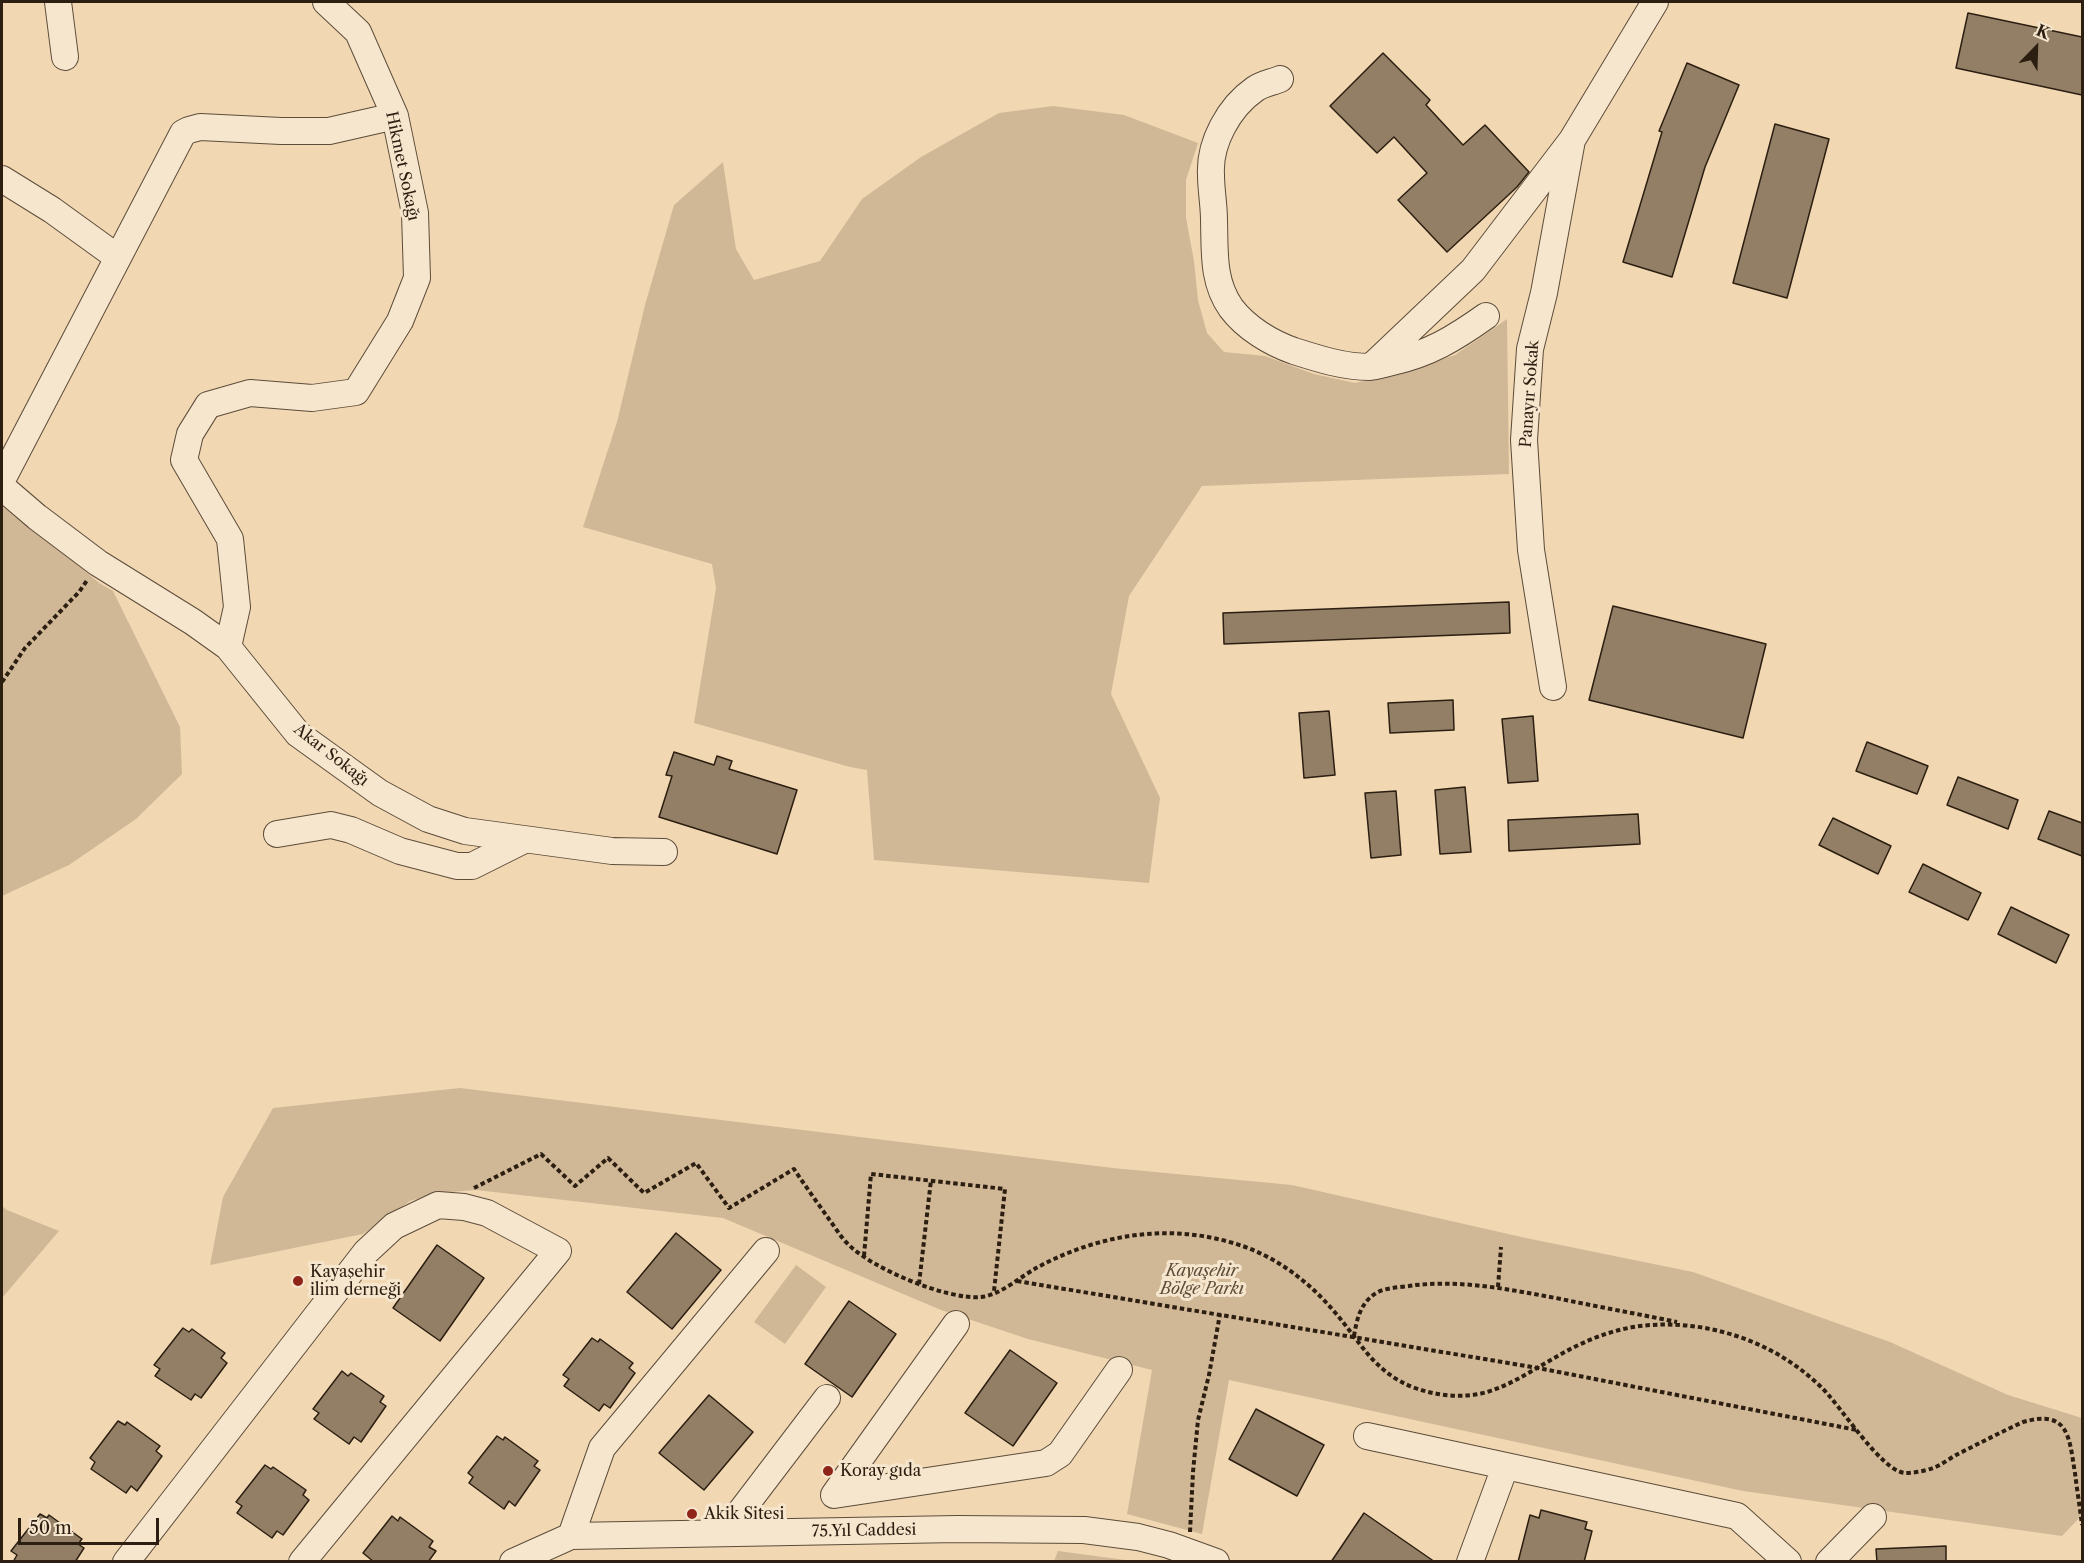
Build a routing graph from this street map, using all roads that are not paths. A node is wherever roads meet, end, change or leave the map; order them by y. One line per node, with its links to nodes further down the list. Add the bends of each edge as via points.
1 (58, 2): 4 (street)
2 (326, 2): 6 (street, Hikmet Sokağı, via 358,32)
3 (1655, 2): 7 (street)
4 (65, 57)
5 (1281, 79): 11 (street, via 1256,88 1238,104 1226,118 1214,149 1210,173 1217,281 1232,308 1251,328 1279,345 1311,357)
6 (395, 116): 9 (street, via 329,131 200,127 189,130 179,138); 14 (street, Hikmet Sokağı, via 415,213 417,278 400,321 356,392 312,398 250,393 208,405 190,434 184,460 230,539 237,607)
7 (1572, 140): 11 (street, via 1473,270); 15 (street, Panayır Sokak, via 1530,350 1524,440 1531,550)
8 (2, 179): 9 (street)
9 (117, 257): 12 (street)
10 (1486, 316): 11 (street, via 1425,354)
11 (1372, 367)
12 (2, 480)
13 (2, 487): 14 (street, Akar Sokağı, via 98,564)
14 (228, 647): 17 (street, Akar Sokağı, via 298,734 380,793 428,819 465,831)
15 (1553, 687)
16 (277, 834): 17 (street, via 331,825 400,851 457,866 472,866)
17 (524, 840): 18 (street, Akar Sokağı, via 612,851)
18 (664, 852)
19 (766, 1251): 29 (street, via 602,1448)
20 (956, 1324): 25 (street)
21 (1119, 1370): 25 (street, via 1060,1454 1046,1463)
22 (826, 1398): 28 (street, via 741,1511)
23 (1367, 1436): 24 (street)
24 (1505, 1467): 34 (street); 35 (street, via 1737,1516)
25 (834, 1495): 27 (street)
26 (1873, 1516): 36 (street)
27 (821, 1532): 28 (street, 75.Yıl Caddesi); 33 (street, 75.Yıl Caddesi, via 1084,1530 1138,1537)
28 (736, 1533): 29 (street, 75.Yıl Caddesi)
29 (571, 1536): 30 (street, 75.Yıl Caddesi)
30 (527, 1558)
31 (126, 1562): 32 (street, via 366,1252 394,1226 438,1205 464,1207 487,1213 558,1251)
32 (302, 1562)
33 (1216, 1562)
34 (1470, 1562)
35 (1788, 1562)
36 (1829, 1562)

